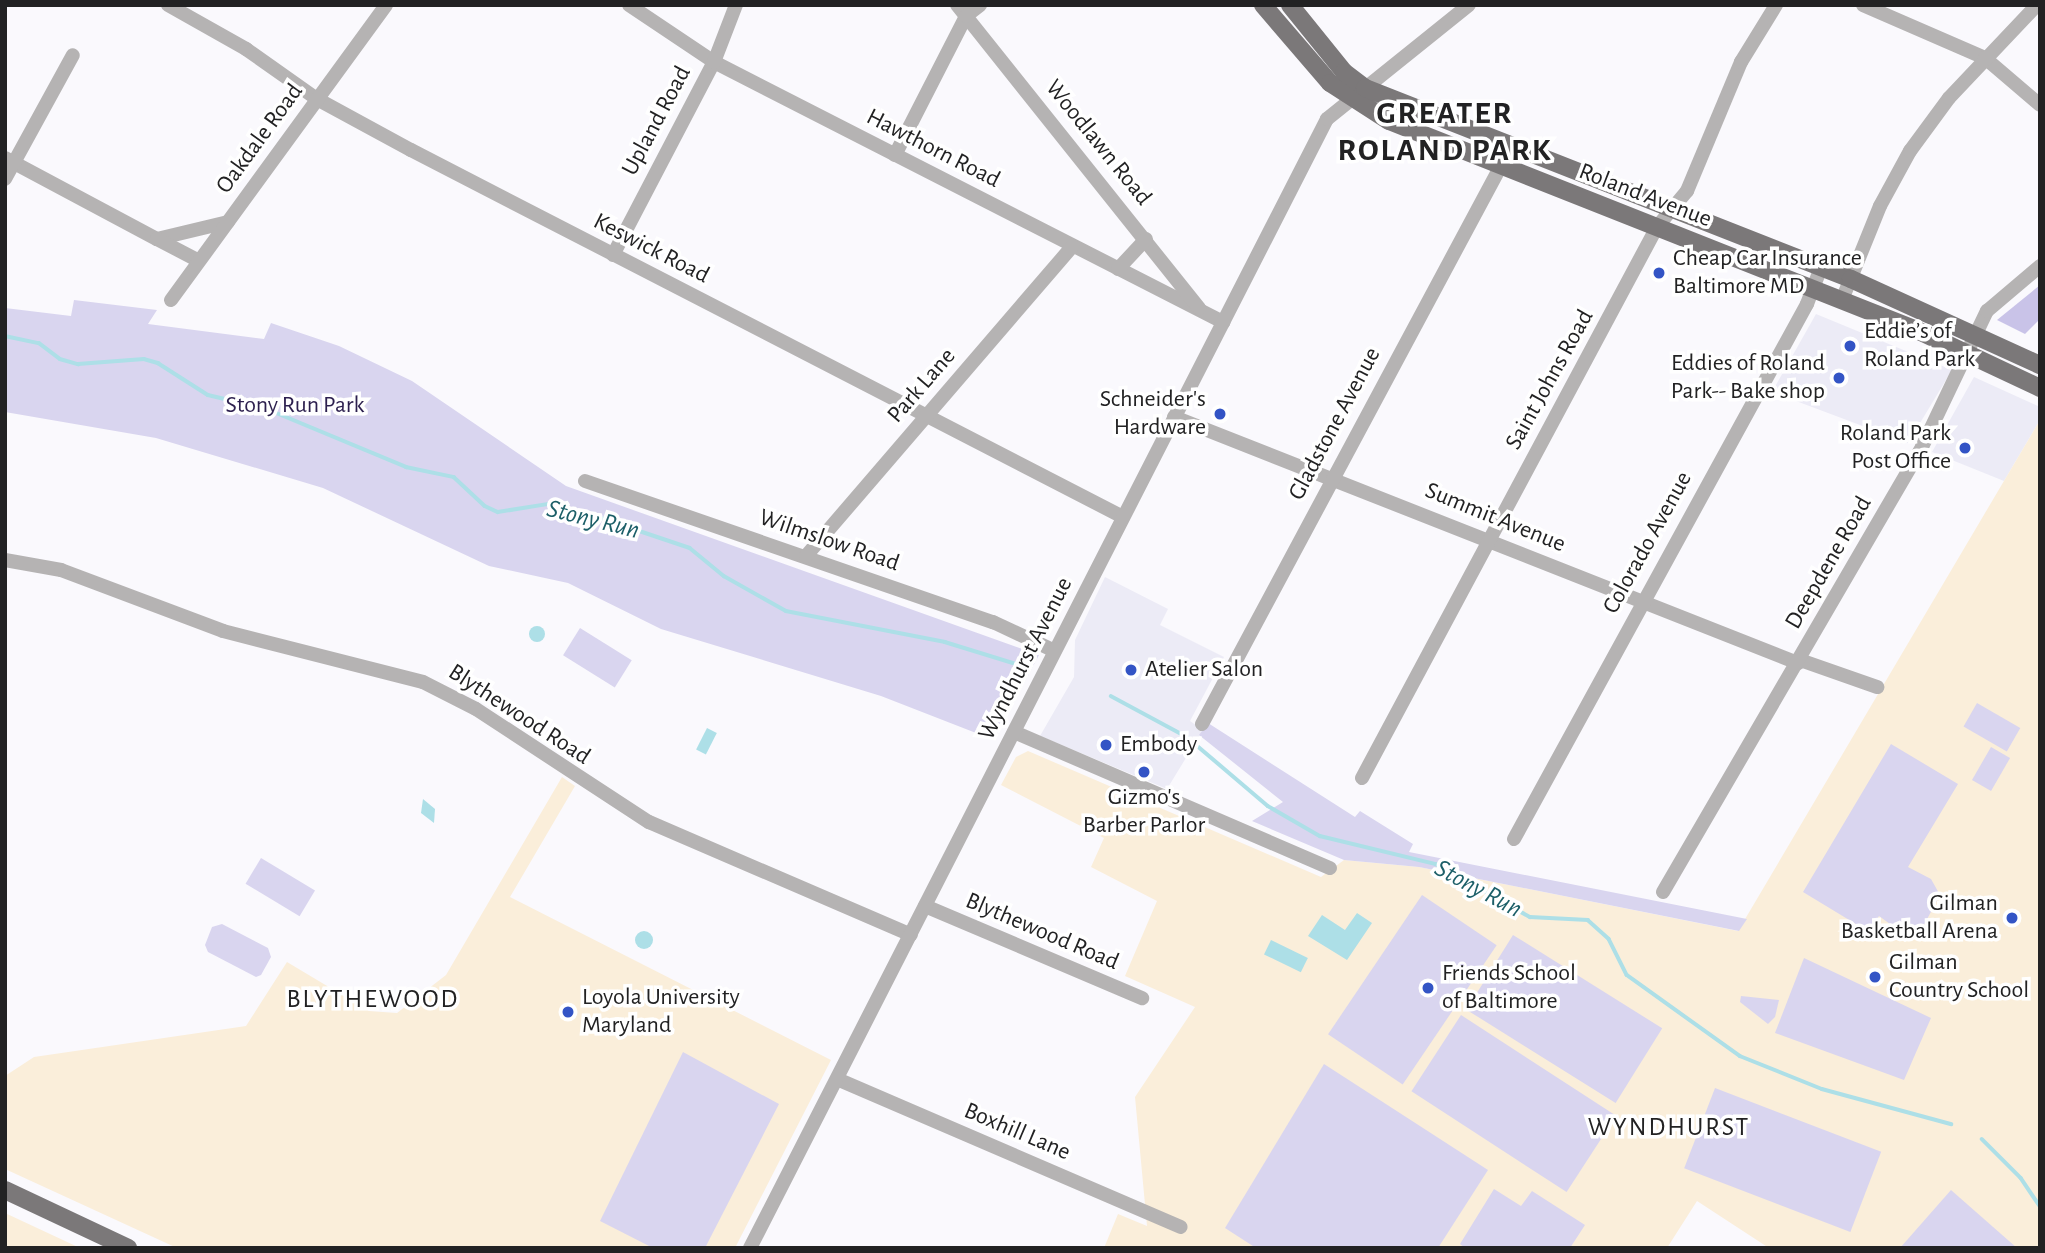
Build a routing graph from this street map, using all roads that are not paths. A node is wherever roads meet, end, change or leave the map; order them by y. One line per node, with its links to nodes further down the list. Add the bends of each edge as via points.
1 (167, 5): 17 (street, Keswick Road, via 246,49)
2 (386, 5): 17 (street, Oakdale Road)
3 (629, 5): 15 (street, Hawthorn Road)
4 (736, 5): 15 (street, Upland Road)
5 (980, 5): 12 (street)
6 (1263, 5): 16 (main road, Roland Avenue, via 1309,63)
7 (1290, 5): 16 (main road, Roland Avenue)
8 (1469, 5): 16 (street, Wyndhurst Avenue)
9 (1776, 5): 24 (street, Saint Johns Road, via 1741,62 1687,191)
10 (1863, 5): 14 (street)
11 (2037, 5): 14 (street)
12 (961, 11): 20 (street); 28 (street, Woodlawn Road)
13 (73, 55): 21 (street)
14 (1985, 58): 18 (street); 35 (street, via 1910,150 1880,206)
15 (714, 62): 20 (street, Hawthorn Road); 30 (street, Upland Road)
16 (1358, 94): 19 (main road, Roland Avenue); 22 (main road, Roland Avenue, via 1389,121); 40 (street, Wyndhurst Avenue, via 1327,119)
17 (317, 99): 25 (street, Oakdale Road); 30 (street, Keswick Road)
18 (2040, 105)
19 (1511, 147): 22 (street, Gladstone Avenue); 24 (main road, Roland Avenue)
20 (895, 155): 29 (street, Hawthorn Road)
21 (10, 161): 23 (street); 27 (street)
22 (1500, 166): 26 (main road, Roland Avenue); 47 (street, Gladstone Avenue)
23 (5, 179)
24 (1674, 211): 26 (street, Saint Johns Road); 34 (main road, Roland Avenue)
25 (228, 222): 27 (street); 31 (street, Oakdale Road)
26 (1657, 227): 36 (main road, Roland Avenue); 50 (street, Saint Johns Road)
27 (157, 239): 31 (street)
28 (1146, 239): 33 (street); 39 (street, Woodlawn Road)
29 (1073, 246): 33 (street, Hawthorn Road); 45 (street, Park Lane)
30 (613, 255): 45 (street, Keswick Road)
31 (199, 261): 37 (street, Oakdale Road)
32 (2040, 266): 41 (street, Deepdene Road, via 1987,311)
33 (1118, 268): 39 (street, Hawthorn Road)
34 (1821, 268): 35 (main road, Roland Avenue); 36 (street, Colorado Avenue)
35 (1851, 279): 38 (street); 41 (main road, Roland Avenue)
36 (1813, 288): 38 (main road, Roland Avenue); 53 (street, Colorado Avenue)
37 (171, 300)
38 (1842, 300): 42 (main road, Roland Avenue)
39 (1202, 311): 40 (street, Hawthorn Road)
40 (1223, 322): 46 (street, Wyndhurst Avenue)
41 (1976, 335): 42 (street, Deepdene Road); 43 (main road, Roland Avenue)
42 (1969, 354): 44 (main road, Roland Avenue); 55 (street, Deepdene Road, via 1922,447)
43 (2040, 365)
44 (2040, 388)
45 (927, 414): 49 (street, Keswick Road); 51 (street, Park Lane)
46 (1174, 417): 47 (street, Summit Avenue); 49 (street, Wyndhurst Avenue)
47 (1331, 477): 50 (street, Summit Avenue); 57 (street, Gladstone Avenue, via 1263,616)
48 (585, 481): 51 (street, Wilmslow Road)
49 (1124, 517): 54 (street, Wyndhurst Avenue)
50 (1488, 539): 53 (street, Summit Avenue); 59 (street, Saint Johns Road)
51 (806, 556): 54 (street, Wilmslow Road, via 993,622)
52 (5, 560): 64 (street, Blythewood Road, via 61,570 211,627 423,682 476,709 649,822)
53 (1643, 601): 55 (street, Summit Avenue); 60 (street, Colorado Avenue)
54 (1055, 650): 58 (street, Wyndhurst Avenue)
55 (1799, 662): 56 (street, Summit Avenue); 62 (street, Deepdene Road)
56 (1877, 687)
57 (1202, 724)
58 (1014, 732): 61 (street); 63 (street, Wyndhurst Avenue)
59 (1362, 778)
60 (1514, 839)
61 (1330, 868)
62 (1663, 892)
63 (925, 906): 64 (street, Wyndhurst Avenue); 65 (street, Blythewood Road)
64 (911, 934): 66 (street, Wyndhurst Avenue)
65 (1142, 998)
66 (836, 1079): 68 (street, Boxhill Lane); 70 (street, Wyndhurst Avenue)
67 (5, 1190): 69 (main road)
68 (1180, 1227)
69 (128, 1248)
70 (750, 1248)

